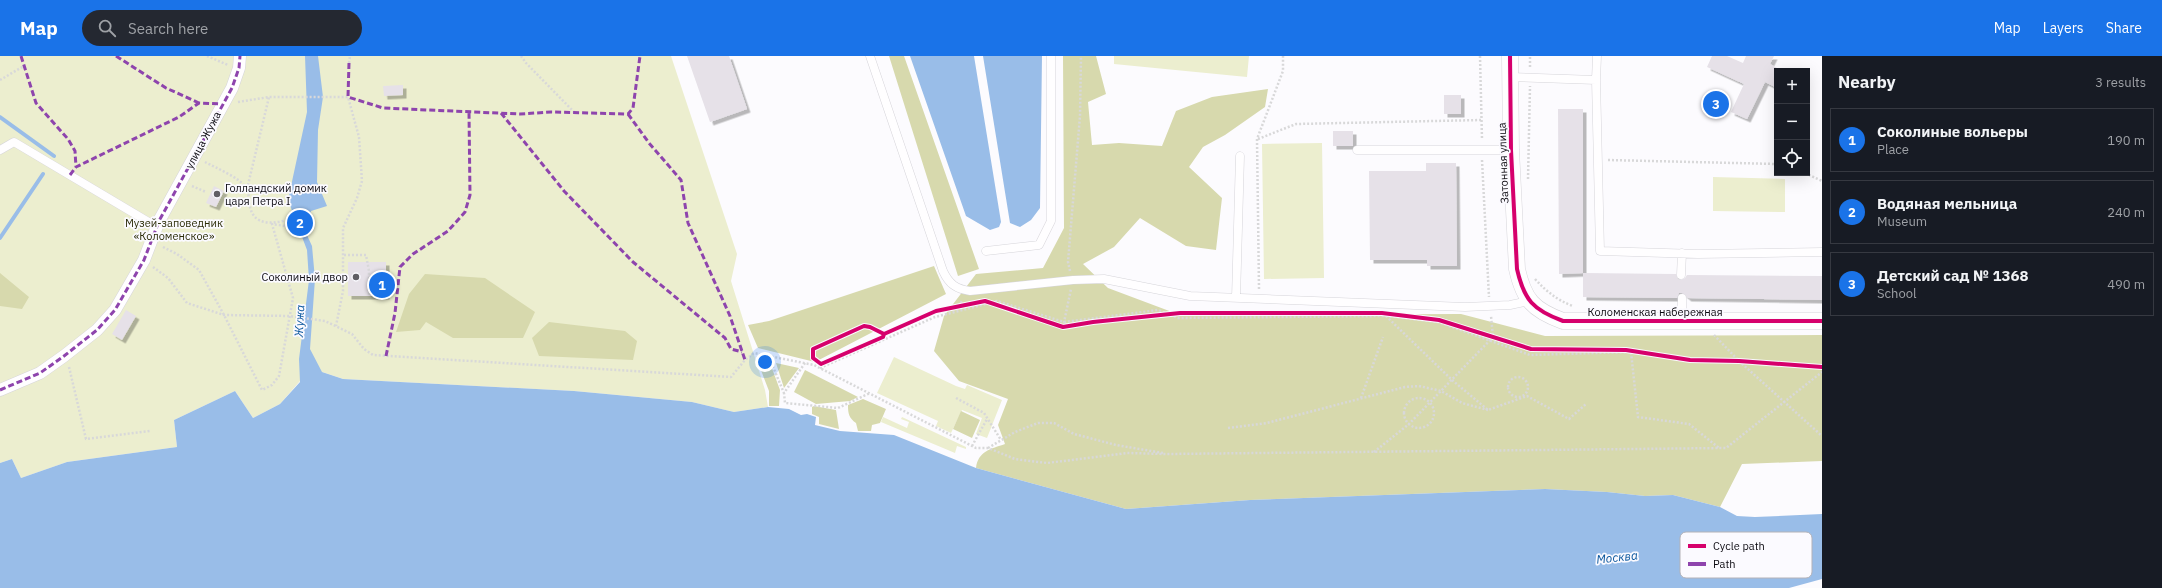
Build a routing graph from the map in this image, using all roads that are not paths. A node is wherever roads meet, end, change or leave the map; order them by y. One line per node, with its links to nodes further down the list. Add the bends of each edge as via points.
1 (870, 56): 18 (lane, via 947,279 960,289 970,291 1104,279 1190,296)
2 (1051, 56): 13 (lane, via 1050,221 1039,245)
3 (1510, 56): 6 (street, Затонная улица)
4 (1597, 56): 7 (lane)
5 (239, 62): 12 (street, улица Жужа, via 232,88)
6 (1510, 77): 7 (lane); 10 (street, Затонная улица)
7 (1596, 80): 15 (lane, via 1600,251)
8 (0, 150): 12 (lane, via 14,142)
9 (1357, 150): 10 (lane)
10 (1511, 150): 16 (street, Затонная улица)
11 (1240, 156): 18 (lane)
12 (158, 224): 23 (street, улица Жужа, via 144,260 115,310 97,330 40,372)
13 (986, 250)
14 (1822, 252): 15 (lane)
15 (1682, 253): 17 (lane)
16 (1517, 269): 20 (street, Коломенская набережная, via 1521,287)
17 (1682, 275)
18 (1236, 298): 20 (lane, via 1489,306)
19 (1682, 298): 22 (lane)
20 (1529, 302): 22 (street, Коломенская набережная, via 1544,314 1563,321)
21 (1822, 321): 22 (street, Коломенская набережная)
22 (1682, 322)
23 (0, 390)

